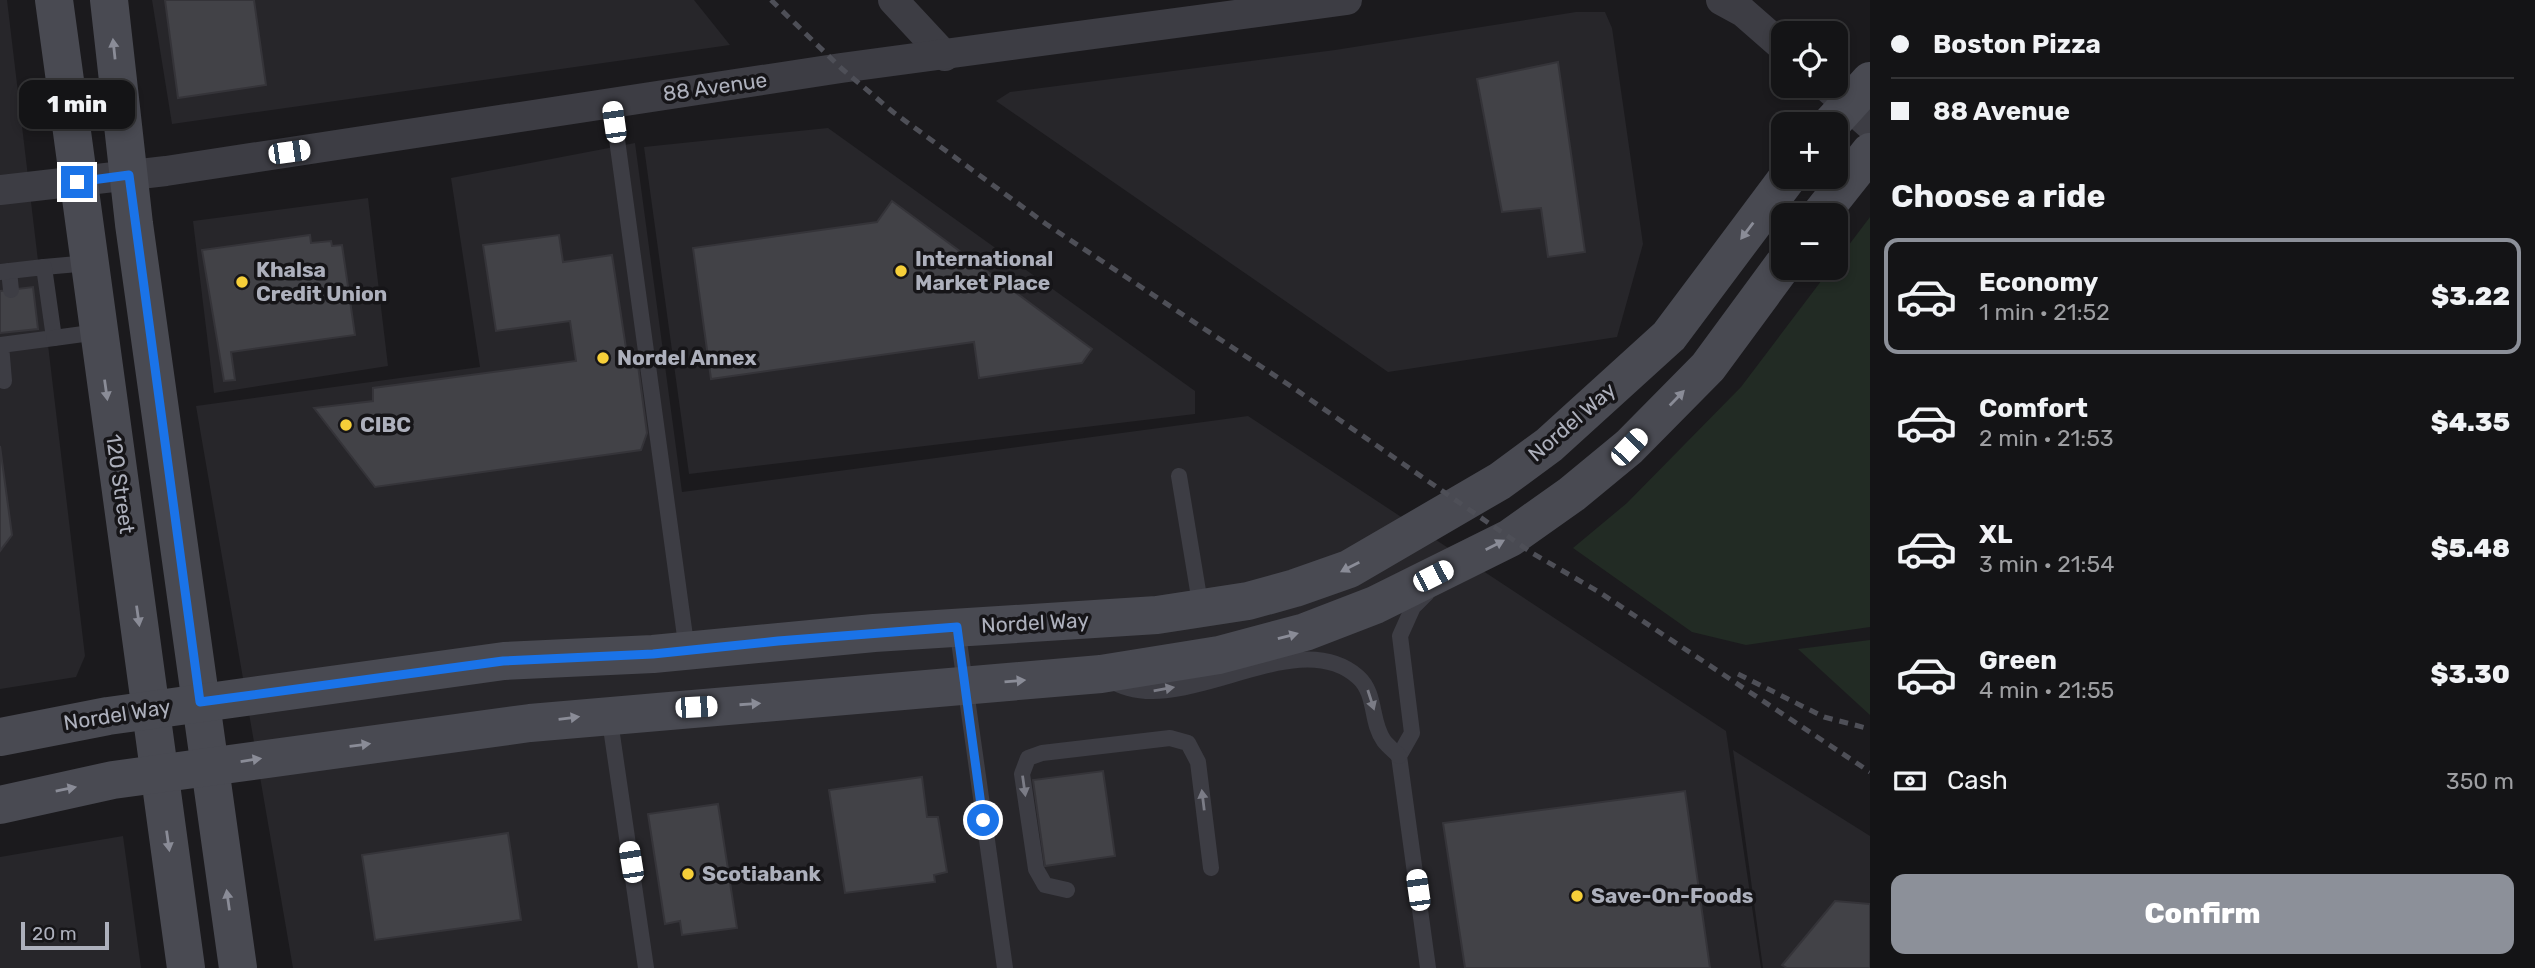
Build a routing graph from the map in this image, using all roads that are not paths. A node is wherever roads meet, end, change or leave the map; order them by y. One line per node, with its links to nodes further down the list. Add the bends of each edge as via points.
1 (54, 0): 11 (main road, 120 Street)
2 (108, 0): 10 (main road, one-way to 2)
3 (894, 0): 7 (street)
4 (1347, 0): 7 (street, 88 Avenue)
5 (1721, 0): 6 (street)
6 (1771, 36)
7 (945, 56): 8 (street, 88 Avenue)
8 (612, 103): 10 (street, 88 Avenue); 28 (lane)
9 (1870, 152): 14 (main road)
10 (129, 175): 11 (street, 88 Avenue); 31 (main road)
11 (77, 182): 13 (street, 88 Avenue); 15 (main road, 120 Street)
12 (1779, 189): 26 (main road, Nordel Way, one-way to 26, via 1669,336 1549,445 1500,481 1349,569 1248,601)
13 (0, 190)
14 (1830, 203)
15 (89, 263): 16 (lane); 20 (main road, 120 Street)
16 (44, 267): 17 (lane); 21 (lane)
17 (5, 271): 19 (lane)
18 (1772, 280): 25 (main road, one-way to 18, via 1510,538 1629,447 1708,367)
19 (11, 290)
20 (98, 332): 21 (lane); 32 (main road, 120 Street, one-way to 32)
21 (54, 338): 22 (lane, via 17,337)
22 (0, 345): 23 (lane)
23 (4, 381)
24 (1179, 476): 26 (lane)
25 (1452, 567): 29 (main road, one-way to 25, via 1185,662 1305,632 1375,605); 35 (lane, via 1413,607 1400,636 1412,733)
26 (1201, 610): 27 (main road, Nordel Way)
27 (957, 627): 28 (main road, Nordel Way); 30 (lane)
28 (687, 651): 31 (main road, Nordel Way, via 503,661)
29 (1101, 674): 30 (main road, one-way to 29); 35 (lane, one-way to 35, via 1136,692 1290,662 1328,662 1357,676 1368,689 1382,740)
30 (964, 686): 33 (main road, one-way to 30); 44 (lane)
31 (200, 702): 32 (main road, Nordel Way); 36 (main road)
32 (151, 710): 34 (main road, Nordel Way); 37 (main road, 120 Street)
33 (609, 714): 36 (main road, one-way to 33); 43 (lane)
34 (0, 737)
35 (1399, 756): 45 (lane)
36 (209, 766): 37 (main road); 42 (main road, one-way to 36)
37 (159, 773): 38 (main road, one-way to 37); 41 (main road, 120 Street, one-way to 41)
38 (0, 805)
39 (1211, 868): 40 (lane, one-way to 40, via 1198,762 1188,743 1170,738 1042,753 1028,758 1022,774 1036,869 1045,885)
40 (1066, 890)
41 (186, 968)
42 (238, 968)
43 (646, 968)
44 (1005, 968)
45 (1428, 968)

